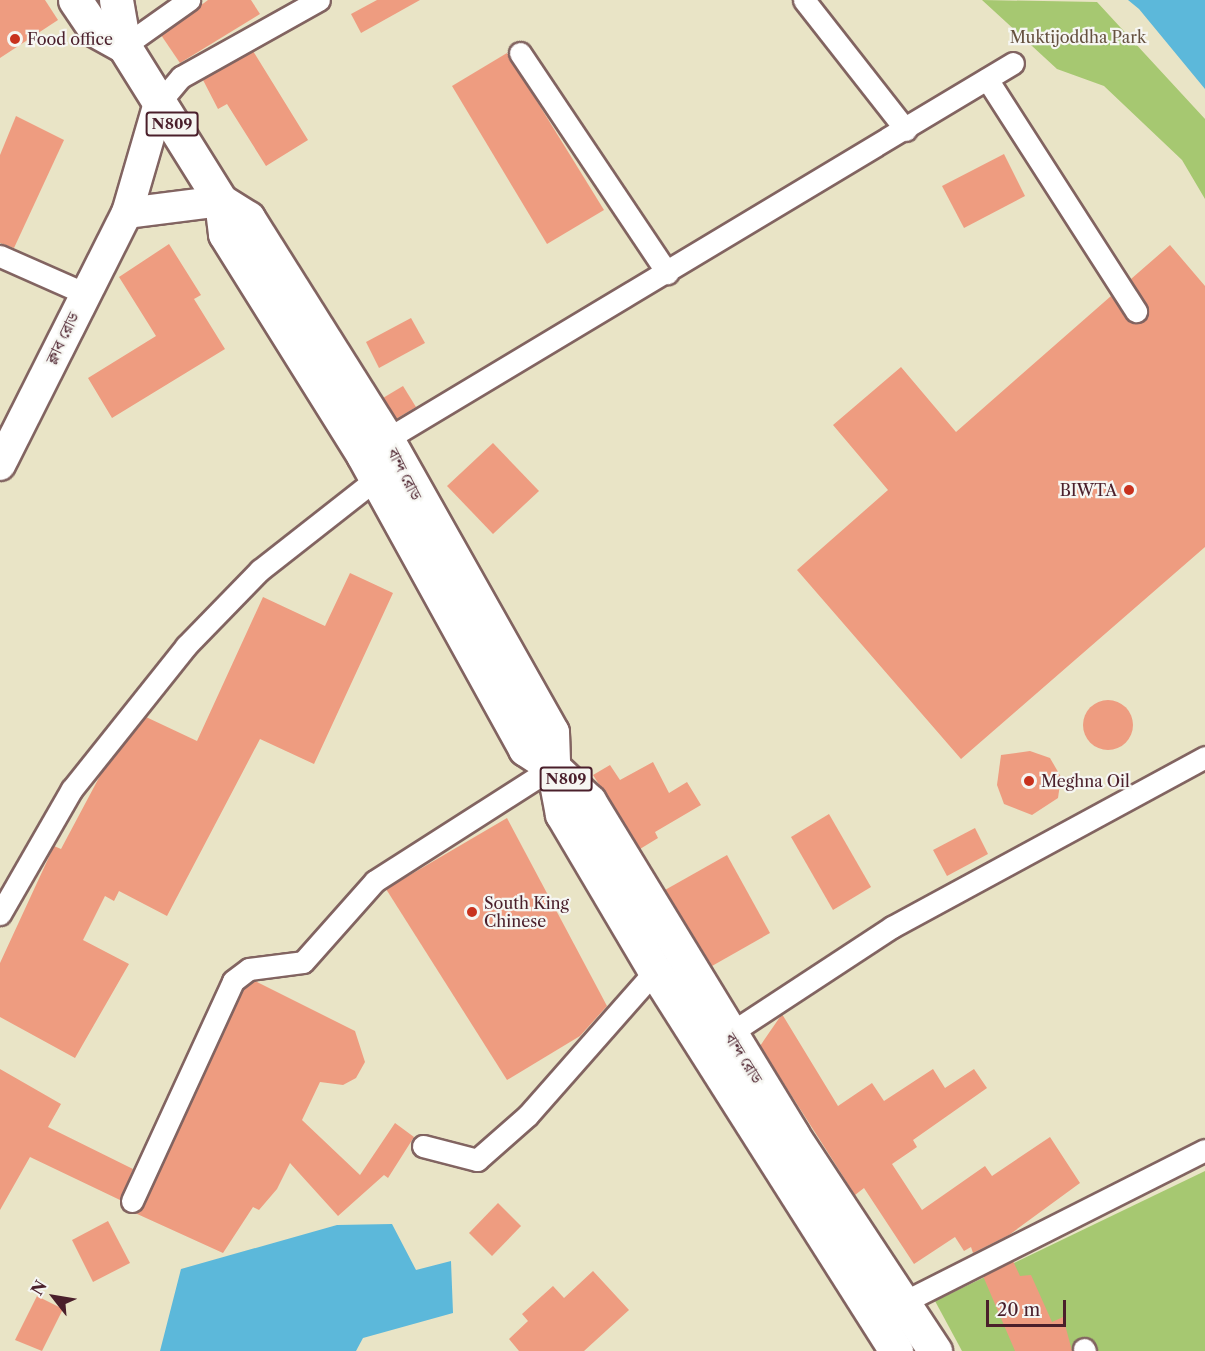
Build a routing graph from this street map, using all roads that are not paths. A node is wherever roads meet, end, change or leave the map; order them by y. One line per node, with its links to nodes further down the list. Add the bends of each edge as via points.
1 (75, 0): 6 (highway, বান্দ রোড / N809, via 95,30)
2 (116, 0): 6 (highway, বান্দ রোড / N809)
3 (189, 0): 6 (street)
4 (319, 0): 10 (street, via 181,77)
5 (804, 0): 11 (street)
6 (124, 46): 10 (highway, বান্দ রোড / N809)
7 (520, 52): 15 (street)
8 (1013, 63): 9 (street)
9 (987, 79): 11 (street); 17 (street)
10 (159, 103): 12 (highway, বান্দ রোড / N809); 13 (street, ক্লাব রোড)
11 (906, 130): 15 (street)
12 (221, 201): 13 (street); 18 (highway, বান্দ রোড / N809, via 248,218); 20 (highway, বান্দ রোড / N809, via 225,234)
13 (127, 213): 16 (street, ক্লাব রোড)
14 (0, 256): 16 (street)
15 (667, 273): 18 (street)
16 (84, 293): 19 (street, ক্লাব রোড)
17 (1136, 311)
18 (387, 439): 22 (highway, বান্দ রোড / N809, via 552,732)
19 (0, 465)
20 (376, 479): 22 (highway, বান্দ রোড / N809, via 525,749); 23 (street, via 260,570 186,646 72,789)
21 (1205, 757): 25 (street, via 892,927)
22 (553, 768): 24 (highway, বান্দ রোড / N809, via 562,814); 25 (highway, বান্দ রোড / N809, via 589,801); 28 (street, via 375,881 303,962 249,969 233,981)
23 (0, 914)
24 (655, 971): 26 (street, via 528,1115 477,1160); 30 (highway, বান্দ রোড / N809)
25 (729, 1034): 29 (highway, বান্দ রোড / N809)
26 (423, 1146)
27 (1205, 1149): 29 (street)
28 (132, 1201)
29 (902, 1303): 31 (highway, বান্দ রোড / N809)
30 (896, 1351)
31 (935, 1351)

